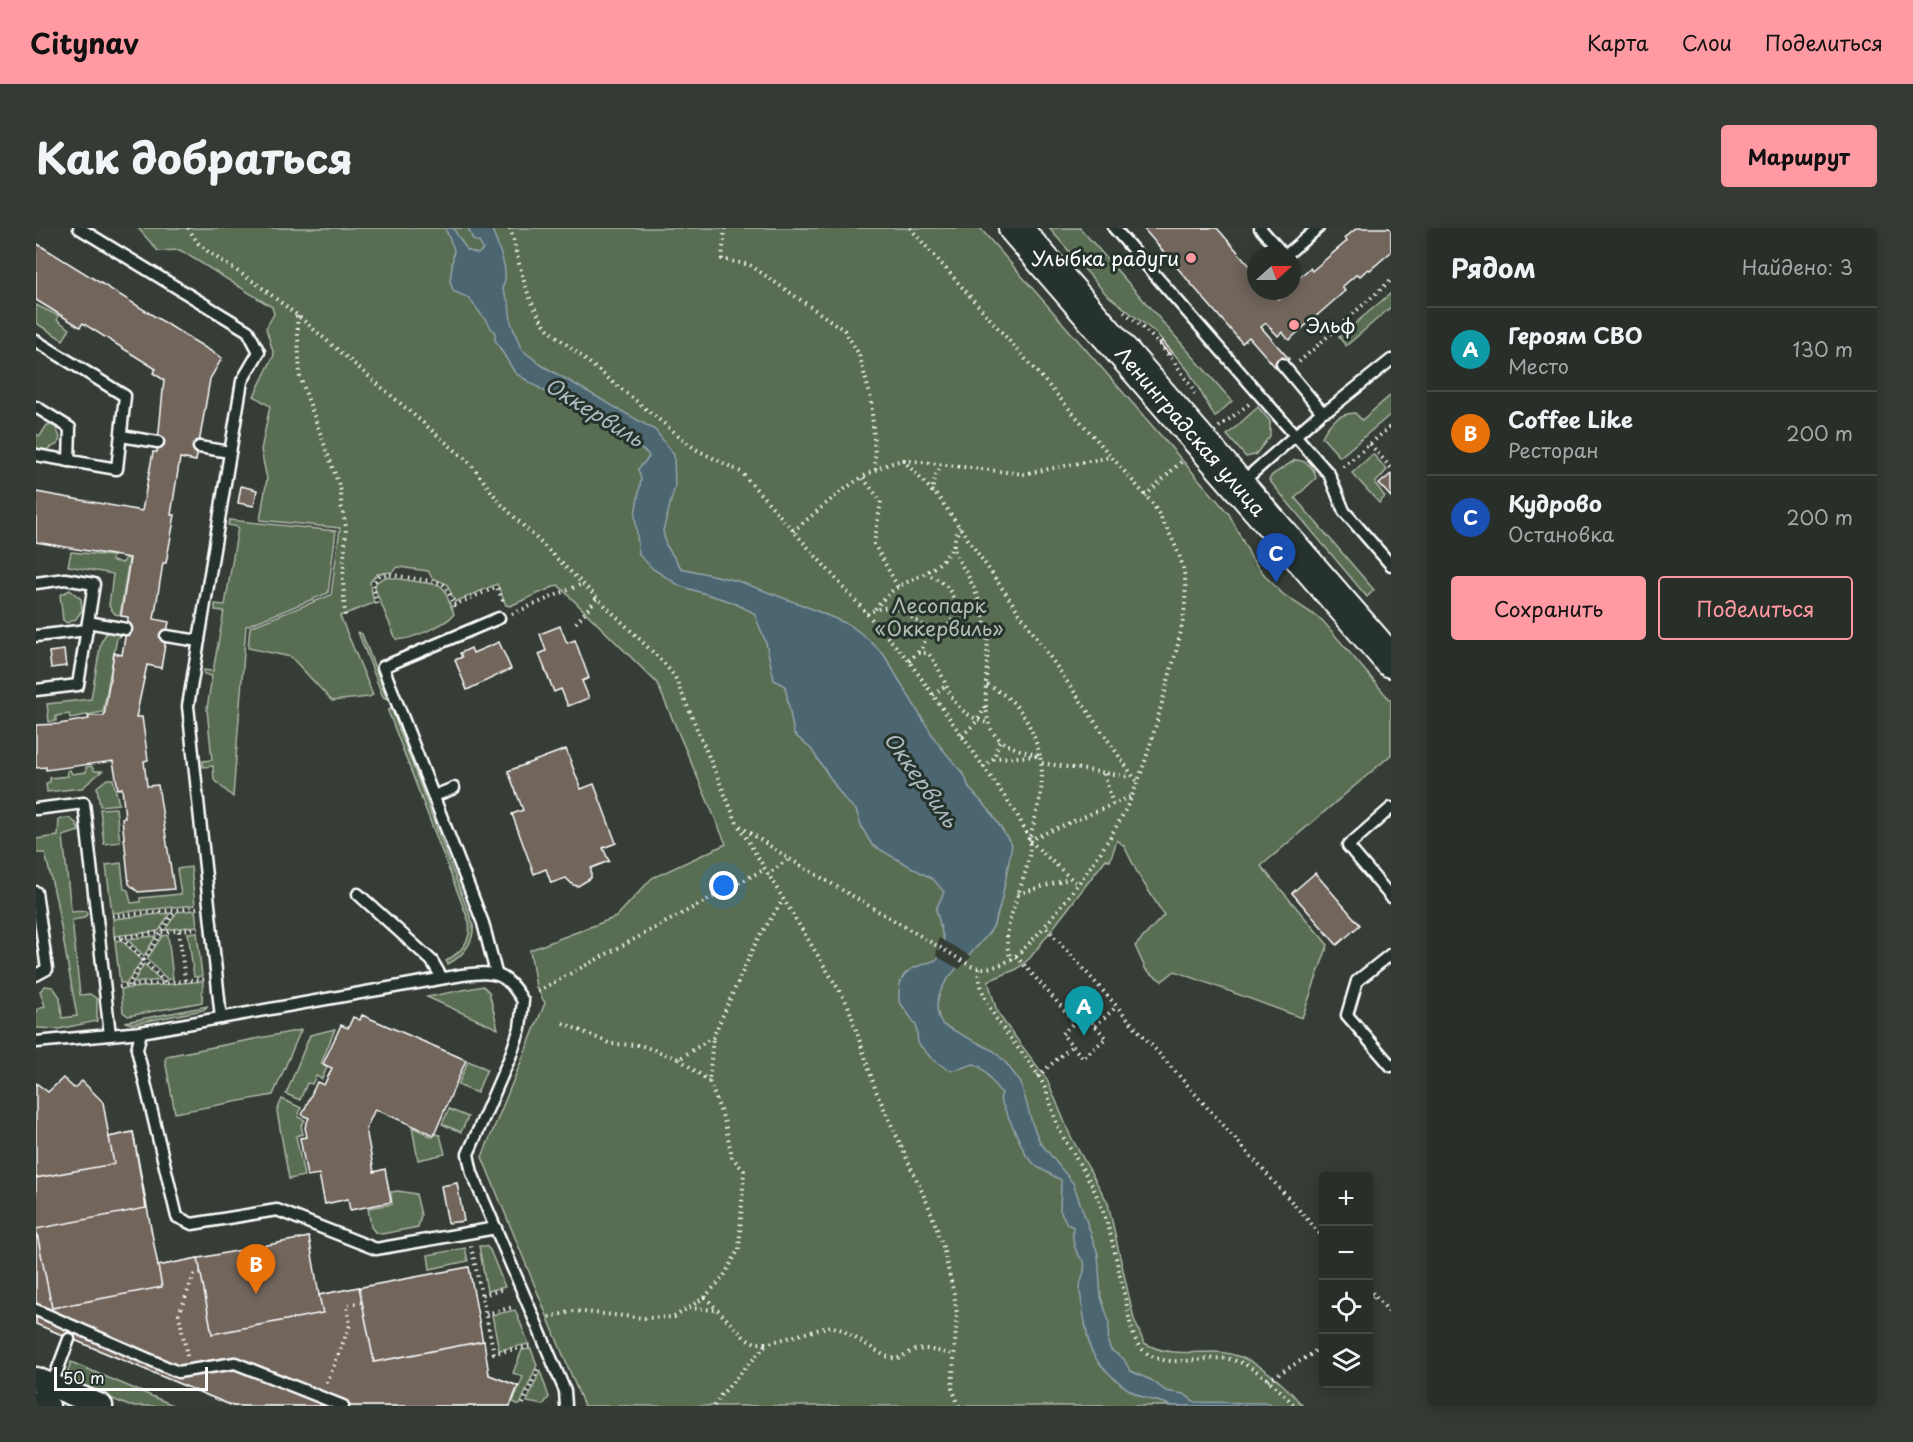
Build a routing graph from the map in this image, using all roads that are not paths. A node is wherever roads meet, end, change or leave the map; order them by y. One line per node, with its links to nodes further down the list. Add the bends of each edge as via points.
1 (79, 228): 17 (lane, via 248,331 259,352 242,381)
2 (1015, 228): 20 (street, Ленинградская улица)
3 (1113, 228): 14 (lane)
4 (1260, 228): 6 (lane)
5 (1318, 228): 7 (lane)
6 (1277, 246)
7 (1296, 246)
8 (36, 341): 13 (lane, via 125,396)
9 (1391, 360): 12 (lane)
10 (1282, 364): 12 (lane)
11 (36, 407): 19 (lane, via 70,428)
12 (1322, 412): 14 (lane)
13 (121, 436): 15 (lane); 19 (lane, via 117,469)
14 (1295, 436): 20 (lane); 21 (lane, via 1329,474 1344,511)
15 (158, 442)
16 (199, 447): 17 (lane)
17 (230, 452): 28 (lane)
18 (36, 455): 19 (lane)
19 (69, 461)
20 (1239, 486): 29 (street, Ленинградская улица)
21 (1391, 565)
22 (36, 583): 24 (lane, via 65,579 94,584)
23 (499, 618): 32 (lane, via 383,667)
24 (88, 626): 25 (lane); 26 (lane); 30 (lane, via 78,685)
25 (126, 629)
26 (36, 636)
27 (166, 636): 28 (lane)
28 (199, 641): 42 (lane, via 189,706)
29 (1391, 661)
30 (36, 690)
31 (454, 788): 32 (lane)
32 (434, 796): 39 (lane, via 483,922)
33 (1391, 808): 37 (lane, via 1348,846)
34 (36, 809): 44 (lane, via 84,803)
35 (36, 892): 40 (lane, via 47,969)
36 (358, 894): 41 (lane, via 432,961)
37 (1391, 897)
38 (1391, 954): 46 (lane, via 1357,981 1347,1015)
39 (496, 973): 41 (lane); 47 (lane, via 507,978 523,1001 520,1028 468,1154)
40 (36, 975)
41 (442, 978): 42 (lane)
42 (221, 1018): 43 (lane)
43 (141, 1032): 44 (lane); 47 (lane, via 137,1049 177,1217 192,1224 277,1210 376,1248)
44 (110, 1035): 45 (lane)
45 (36, 1042)
46 (1391, 1066)
47 (496, 1228): 53 (lane, via 565,1391)
48 (36, 1310): 52 (lane, via 178,1372 235,1363)
49 (69, 1339): 50 (lane)
50 (43, 1395): 51 (street)
51 (101, 1406)
52 (343, 1406)
53 (566, 1406)

